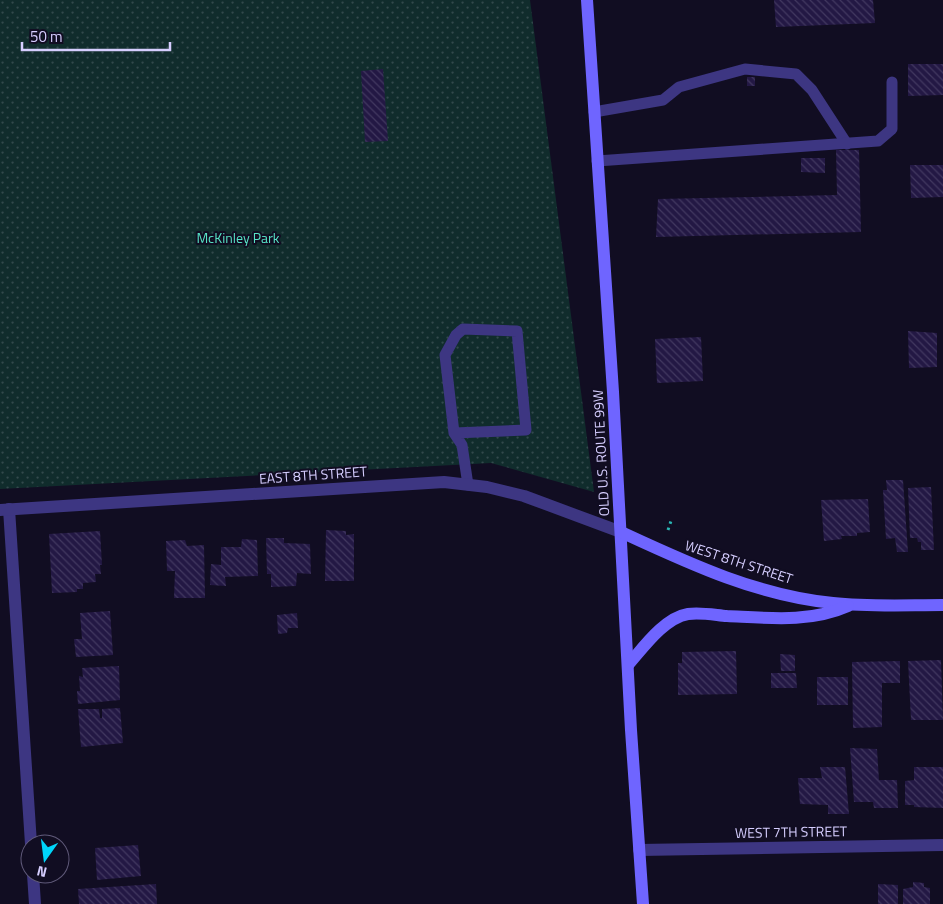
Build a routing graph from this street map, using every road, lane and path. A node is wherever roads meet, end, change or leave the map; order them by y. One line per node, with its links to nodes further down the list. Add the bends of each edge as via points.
1 (587, 0): 3 (main road, OLD U.S. ROUTE 99W)
2 (892, 82): 4 (lane, via 892,129 878,141)
3 (594, 112): 4 (lane, via 663,100 679,87 744,69 796,74 812,90); 5 (main road, OLD U.S. ROUTE 99W)
4 (847, 144): 5 (lane)
5 (598, 161): 11 (main road, OLD U.S. ROUTE 99W)
6 (454, 433): 6 (lane, via 445,355 456,336 463,329 517,331 526,430); 7 (lane, via 462,445)
7 (468, 485): 8 (street, EAST 8TH STREET, via 444,482 395,484); 11 (street, EAST 8TH STREET, via 524,496)
8 (5, 509): 15 (street)
9 (671, 521): 10 (path)
10 (668, 530)
11 (620, 532): 12 (main road, WEST 8TH STREET, via 692,564 752,585 789,595); 14 (main road, OLD U.S. ROUTE 99W)
12 (850, 604): 13 (main road, WEST 8TH STREET); 14 (main road, via 829,614 800,618 688,614 670,622)
13 (943, 605)
14 (628, 665): 17 (main road, OLD U.S. ROUTE 99W)
15 (31, 834)
16 (943, 845): 17 (street, WEST 7TH STREET)
17 (639, 850): 20 (main road, OLD U.S. ROUTE 99W)
18 (34, 884): 19 (street)
19 (35, 904)
20 (643, 904)

